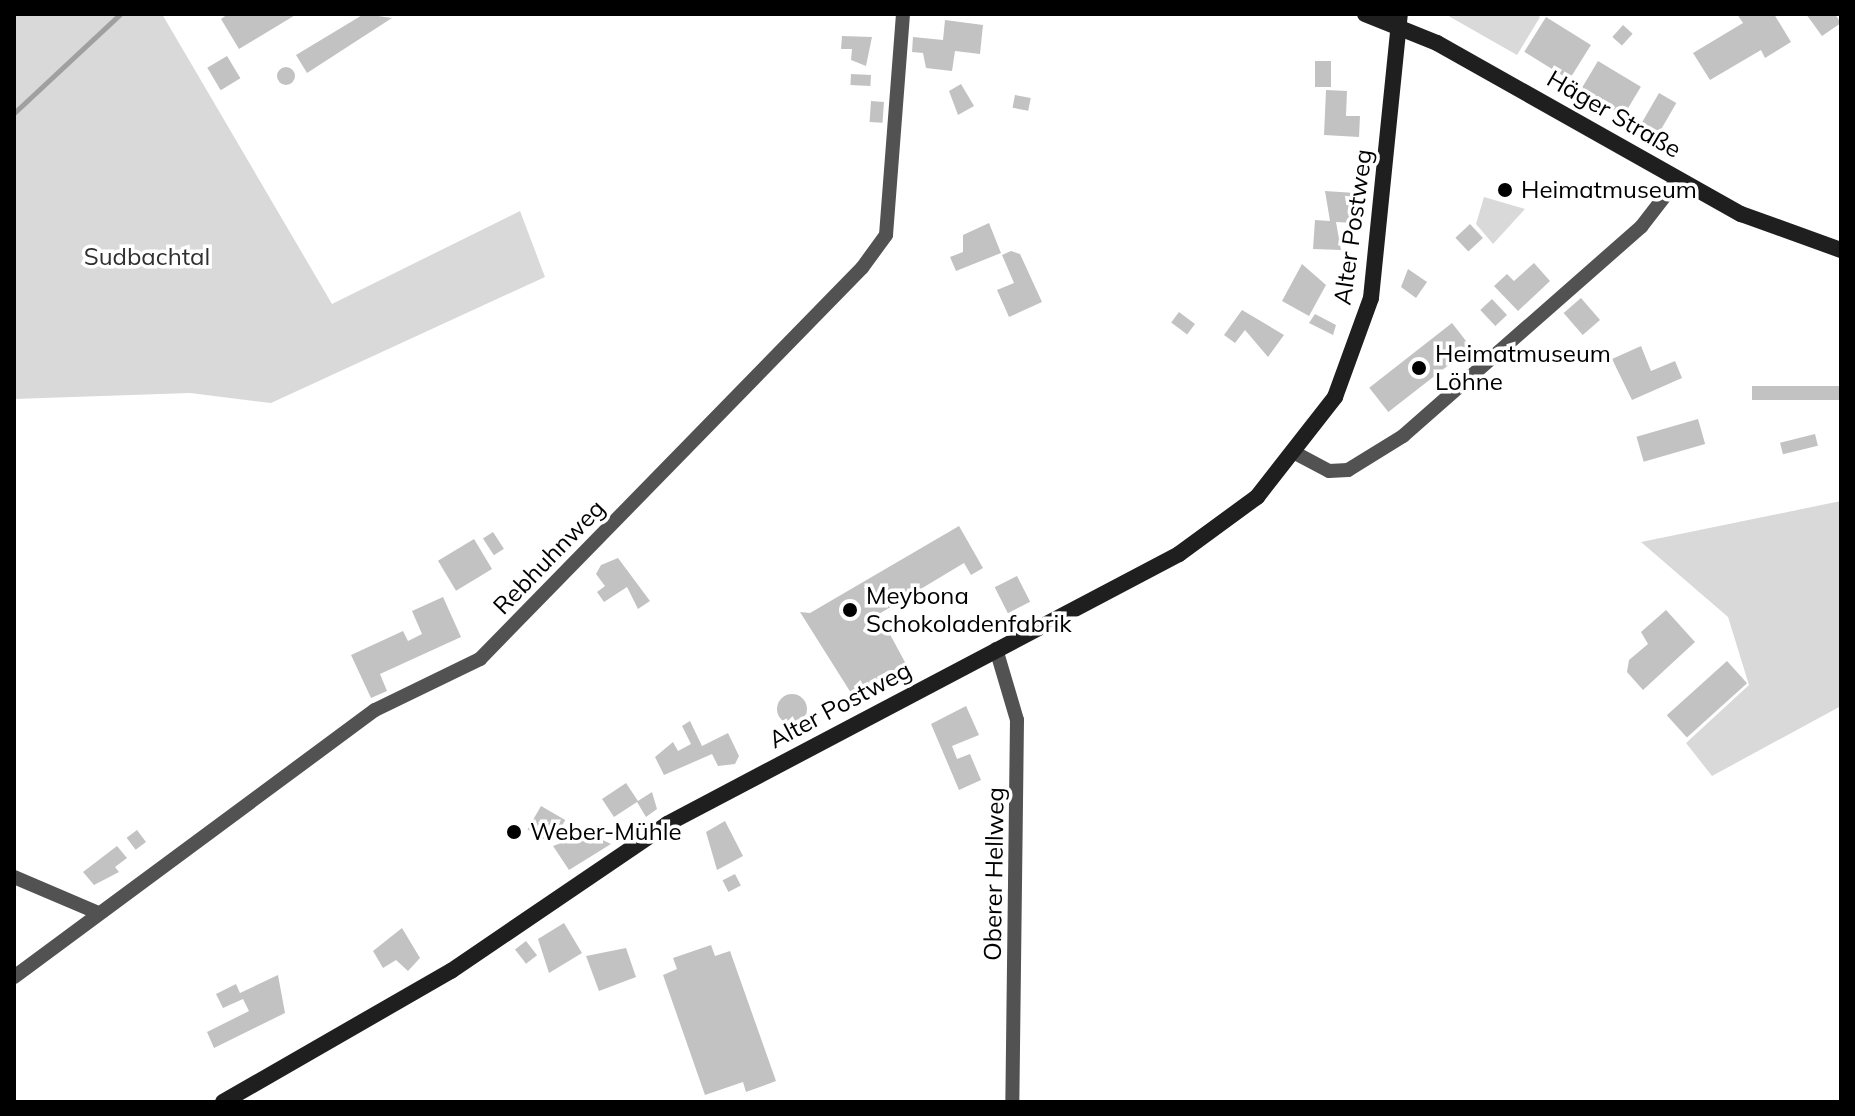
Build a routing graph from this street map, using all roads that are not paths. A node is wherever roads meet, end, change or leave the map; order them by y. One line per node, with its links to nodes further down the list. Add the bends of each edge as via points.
1 (903, 14): 9 (street, Rebhuhnweg, via 889,215 870,259 480,659 375,710)
2 (1365, 14): 3 (street, Häger Straße)
3 (1399, 20): 4 (street, Häger Straße); 6 (street, Alter Postweg, via 1371,298 1351,363)
4 (1678, 179): 5 (street, Häger Straße, via 1741,214); 6 (street, via 1641,227 1403,436 1348,470 1329,471)
5 (1841, 250)
6 (1297, 454): 7 (street, Alter Postweg, via 1257,497 1179,554)
7 (996, 649): 11 (street, Alter Postweg, via 667,824 451,971); 12 (street, Oberer Hellweg, via 1017,720)
8 (14, 877): 9 (street)
9 (96, 912): 10 (street, Rebhuhnweg)
10 (14, 977)
11 (223, 1102)
12 (1012, 1102)

